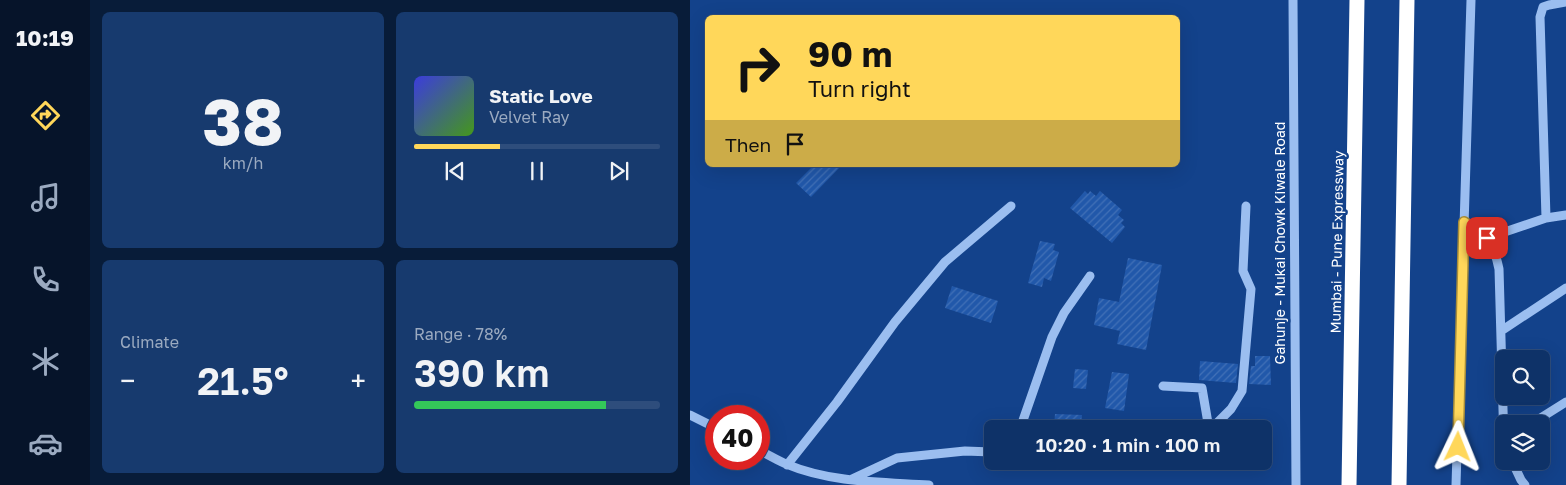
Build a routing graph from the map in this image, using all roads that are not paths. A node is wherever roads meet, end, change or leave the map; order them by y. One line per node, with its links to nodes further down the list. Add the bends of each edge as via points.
1 (1293, 0): 30 (street, Gahunje - Mukai Chowk Kiwale Road)
2 (1357, 0): 31 (highway, Mumbai - Pune Expressway)
3 (1407, 0): 32 (highway)
4 (1471, 0): 10 (street)
5 (1566, 2): 9 (street, via 1543,8 1540,17)
6 (1011, 206): 26 (street, via 945,262)
7 (1246, 206): 22 (street, via 1243,271 1251,289 1242,392)
8 (1566, 215): 9 (street)
9 (1546, 218): 11 (street)
10 (1464, 222): 11 (street); 33 (street)
11 (1487, 238): 14 (street, via 1495,250 1499,269)
12 (1090, 276): 20 (street, via 1064,313 1052,337)
13 (1566, 288): 14 (street)
14 (1501, 331): 18 (street)
15 (1163, 386): 21 (street, via 1202,388)
16 (1566, 402): 19 (street)
17 (690, 415): 23 (street)
18 (1503, 415)
19 (1545, 415)
20 (1023, 420)
21 (1208, 420)
22 (1219, 420)
23 (705, 422)
24 (984, 452): 28 (street, via 897,458)
25 (770, 456): 26 (street)
26 (787, 464): 28 (street)
27 (1516, 470): 34 (street)
28 (850, 480): 29 (street)
29 (929, 485)
30 (1296, 485)
31 (1349, 485)
32 (1399, 485)
33 (1456, 485)
34 (1525, 485)

